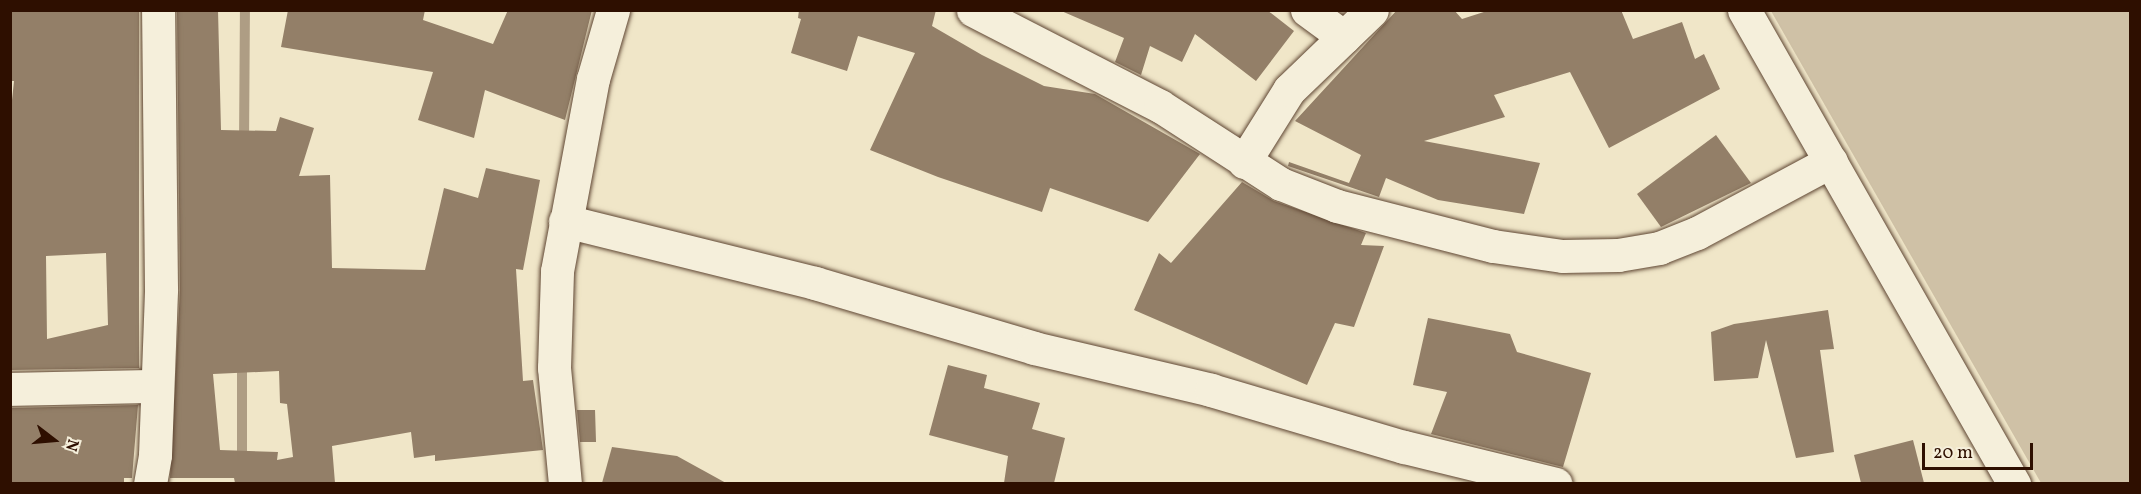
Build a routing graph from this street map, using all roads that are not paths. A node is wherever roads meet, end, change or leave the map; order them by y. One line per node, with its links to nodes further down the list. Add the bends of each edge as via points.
1 (158, 10): 11 (street, via 161,289)
2 (613, 10): 10 (street, via 592,79)
3 (973, 10): 9 (street, via 1160,106)
4 (1307, 10): 7 (street)
5 (1372, 10): 7 (street)
6 (1744, 10): 8 (street)
7 (1344, 37): 9 (street, via 1289,90)
8 (1831, 161): 9 (street, via 1697,233 1659,248 1617,255 1562,256 1493,246 1337,206 1281,184); 16 (street)
9 (1245, 162)
10 (565, 221): 14 (street, via 557,271 554,368); 15 (street, via 816,282 1034,348 1211,390 1404,447)
11 (156, 386): 12 (street); 13 (street, via 155,455)
12 (10, 389)
13 (150, 483)
14 (565, 483)
15 (1556, 483)
16 (2014, 483)

